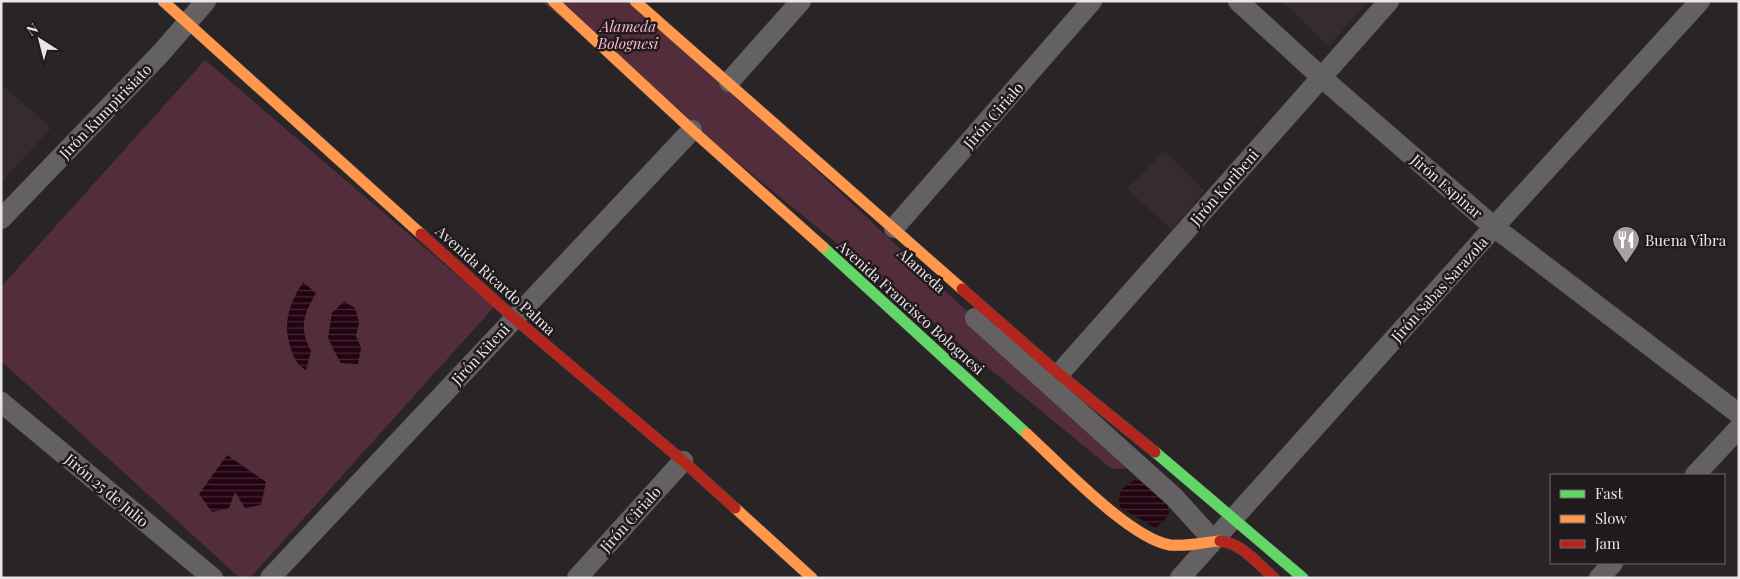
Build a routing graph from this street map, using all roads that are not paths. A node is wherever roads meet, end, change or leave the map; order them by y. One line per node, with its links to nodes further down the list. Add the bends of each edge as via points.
1 (163, 1): 11 (main road, Avenida Ricardo Palma)
2 (206, 1): 11 (street, Jirón Kumpirisiato)
3 (553, 1): 14 (main road, Avenida Francisco Bolognesi)
4 (629, 1): 26 (street, Alameda, via 724,92 1174,497)
5 (635, 1): 13 (main road)
6 (801, 1): 13 (street)
7 (1092, 1): 17 (street, Jirón Cirialo)
8 (1238, 1): 12 (street, Jirón Espinar)
9 (1389, 1): 12 (street, Jirón Koribeni)
10 (1700, 1): 16 (street, Jirón Sabas Sarazola)
11 (188, 23): 15 (street, Jirón Kumpirisiato); 18 (main road, Avenida Ricardo Palma)
12 (1321, 77): 16 (street, Jirón Espinar); 19 (street, Jirón Koribeni)
13 (729, 82): 17 (main road)
14 (692, 130): 18 (street, Jirón Kiteni); 26 (main road, Avenida Francisco Bolognesi, via 1113,513 1144,534 1169,545)
15 (1, 219)
16 (1494, 227): 21 (street, Jirón Espinar); 25 (street, Jirón Sabas Sarazola)
17 (894, 228): 19 (main road)
18 (514, 318): 23 (main road, Avenida Ricardo Palma); 29 (street, Jirón Kiteni)
19 (1059, 374): 25 (main road)
20 (1, 402): 28 (street, Jirón 25 de Julio)
21 (1739, 414)
22 (1739, 428): 24 (street)
23 (683, 461): 30 (street, Jirón Cirialo); 31 (main road, Avenida Ricardo Palma)
24 (1696, 474)
25 (1233, 517): 26 (street, Jirón Sabas Sarazola); 34 (main road)
26 (1213, 540): 32 (street, Jirón Sabas Sarazola); 33 (main road, Avenida Francisco Bolognesi, via 1237,546)
27 (1612, 564): 35 (street)
28 (213, 578)
29 (270, 578)
30 (577, 578)
31 (812, 578)
32 (1180, 578)
33 (1274, 578)
34 (1303, 578)
35 (1599, 578)

